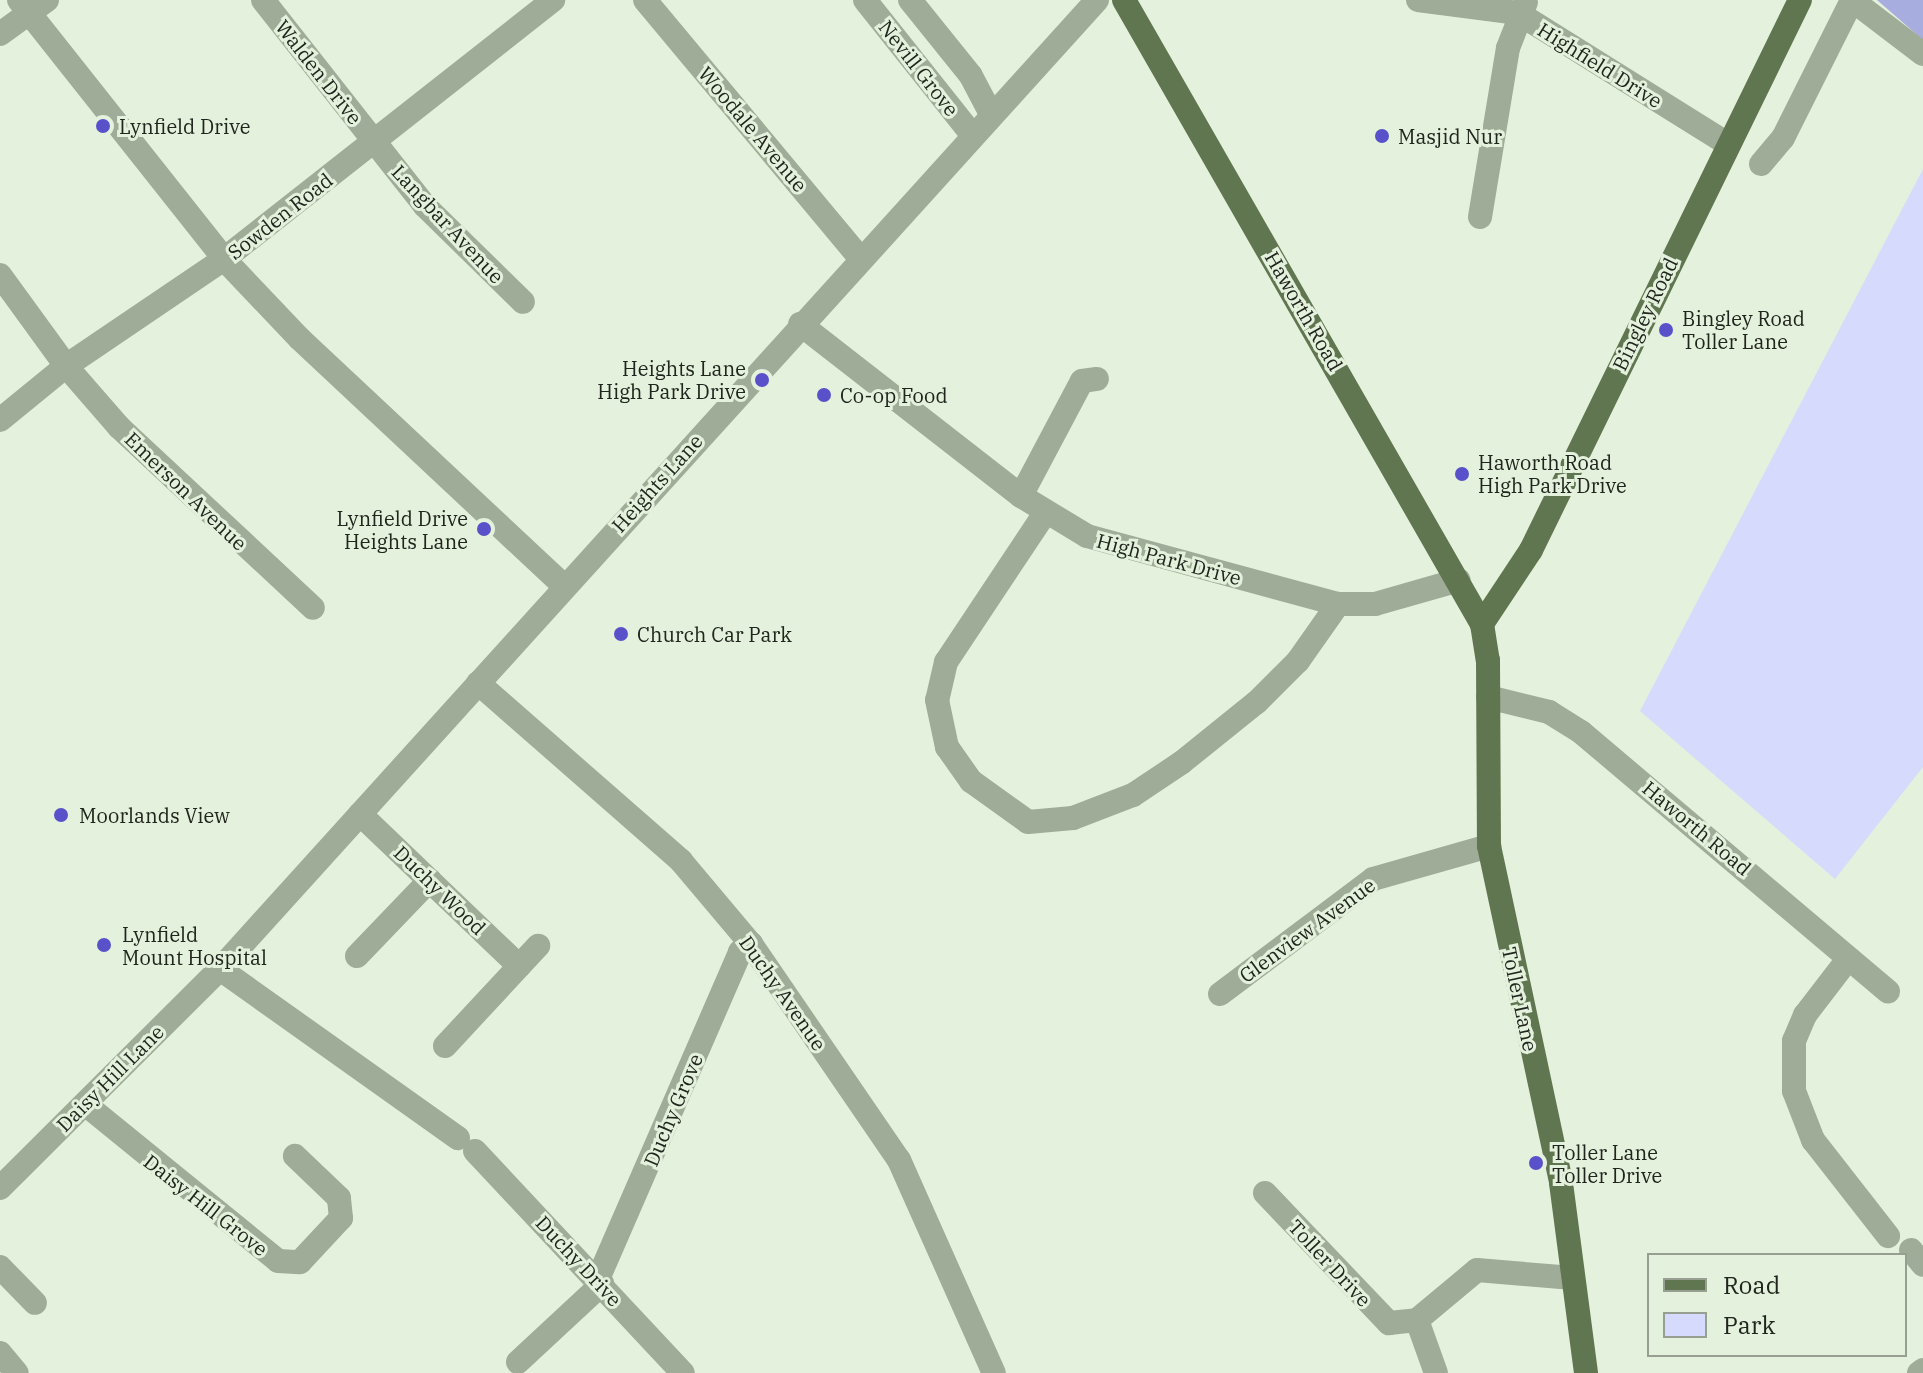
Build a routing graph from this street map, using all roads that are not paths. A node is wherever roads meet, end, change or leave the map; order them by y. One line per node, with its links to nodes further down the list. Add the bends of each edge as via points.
1 (263, 0): 17 (street, Walden Drive)
2 (553, 0): 17 (street, Sowden Road)
3 (645, 0): 21 (street, Woodale Avenue)
4 (865, 0): 16 (street, Nevill Grove)
5 (910, 0): 15 (street, via 971,76)
6 (1097, 0): 15 (street, Heights Lane)
7 (1418, 0): 12 (street, Highfield Drive)
8 (1800, 0): 18 (main road, Bingley Road)
9 (1852, 0): 14 (street); 19 (street, via 1783,138)
10 (1133, 2): 31 (main road, Haworth Road)
11 (32, 5): 13 (street); 22 (street)
12 (1523, 7): 18 (street, Highfield Drive); 20 (street)
13 (0, 34)
14 (1923, 54)
15 (991, 114): 16 (street, Heights Lane)
16 (973, 136): 21 (street, Heights Lane)
17 (374, 143): 22 (street, Sowden Road); 24 (street, Langbar Avenue, via 425,206)
18 (1728, 144): 35 (main road, Bingley Road, via 1531,550)
19 (1761, 164)
20 (1480, 217)
21 (860, 258): 25 (street, Heights Lane)
22 (224, 259): 26 (street, Sowden Road); 32 (street, via 300,339)
23 (0, 275): 26 (street, Emerson Avenue)
24 (523, 302)
25 (800, 324): 29 (street, High Park Drive); 32 (street, Heights Lane)
26 (66, 366): 28 (street, Sowden Road); 34 (street, Emerson Avenue, via 119,427)
27 (1097, 379): 29 (street, via 1082,381)
28 (0, 420)
29 (1021, 496): 30 (street, High Park Drive)
30 (1045, 513): 33 (street, High Park Drive, via 1087,536); 33 (street, via 946,662 937,700 947,747 971,781 1028,822 1073,818 1133,795 1181,763 1288,671)
31 (1459, 580): 33 (street, High Park Drive, via 1375,604); 35 (main road, Haworth Road)
32 (564, 586): 36 (street, Heights Lane)
33 (1338, 604)
34 (313, 608)
35 (1482, 624): 37 (main road, Toller Lane)
36 (478, 683): 38 (street, Heights Lane); 41 (street, Duchy Avenue, via 681,861)
37 (1488, 697): 39 (main road, Toller Lane); 44 (street, Haworth Road, via 1549,712 1581,732)
38 (360, 814): 40 (street, Duchy Wood); 46 (street, Heights Lane)
39 (1489, 846): 48 (street, Glenview Avenue, via 1373,879); 56 (main road, Toller Lane, via 1561,1183)
40 (430, 880): 43 (street); 45 (street, Duchy Wood)
41 (751, 944): 57 (street, Duchy Grove, via 740,952); 64 (street, Duchy Avenue, via 899,1160)
42 (538, 946): 45 (street)
43 (357, 956)
44 (1848, 959): 47 (street, Haworth Road); 54 (street, via 1805,1015 1794,1041 1792,1078 1813,1140)
45 (519, 966): 49 (street)
46 (220, 969): 50 (street, Daisy Hill Lane); 57 (street, Duchy Drive, via 466,1144)
47 (1888, 991)
48 (1220, 994)
49 (445, 1046)
50 (85, 1104): 51 (street, Daisy Hill Grove, via 278,1261 300,1262 341,1218 339,1198); 52 (street, Daisy Hill Lane)
51 (295, 1156)
52 (0, 1188)
53 (1265, 1193): 59 (street, Toller Drive, via 1389,1323)
54 (1888, 1236)
55 (0, 1267): 58 (street)
56 (1573, 1278): 59 (street, via 1477,1270); 66 (main road, Toller Lane)
57 (600, 1281): 61 (street); 63 (street, Duchy Drive)
58 (35, 1303)
59 (1417, 1320): 65 (street)
60 (0, 1353): 62 (street)
61 (518, 1362)
62 (17, 1373)
63 (683, 1373)
64 (994, 1373)
65 (1436, 1373)
66 (1586, 1373)

